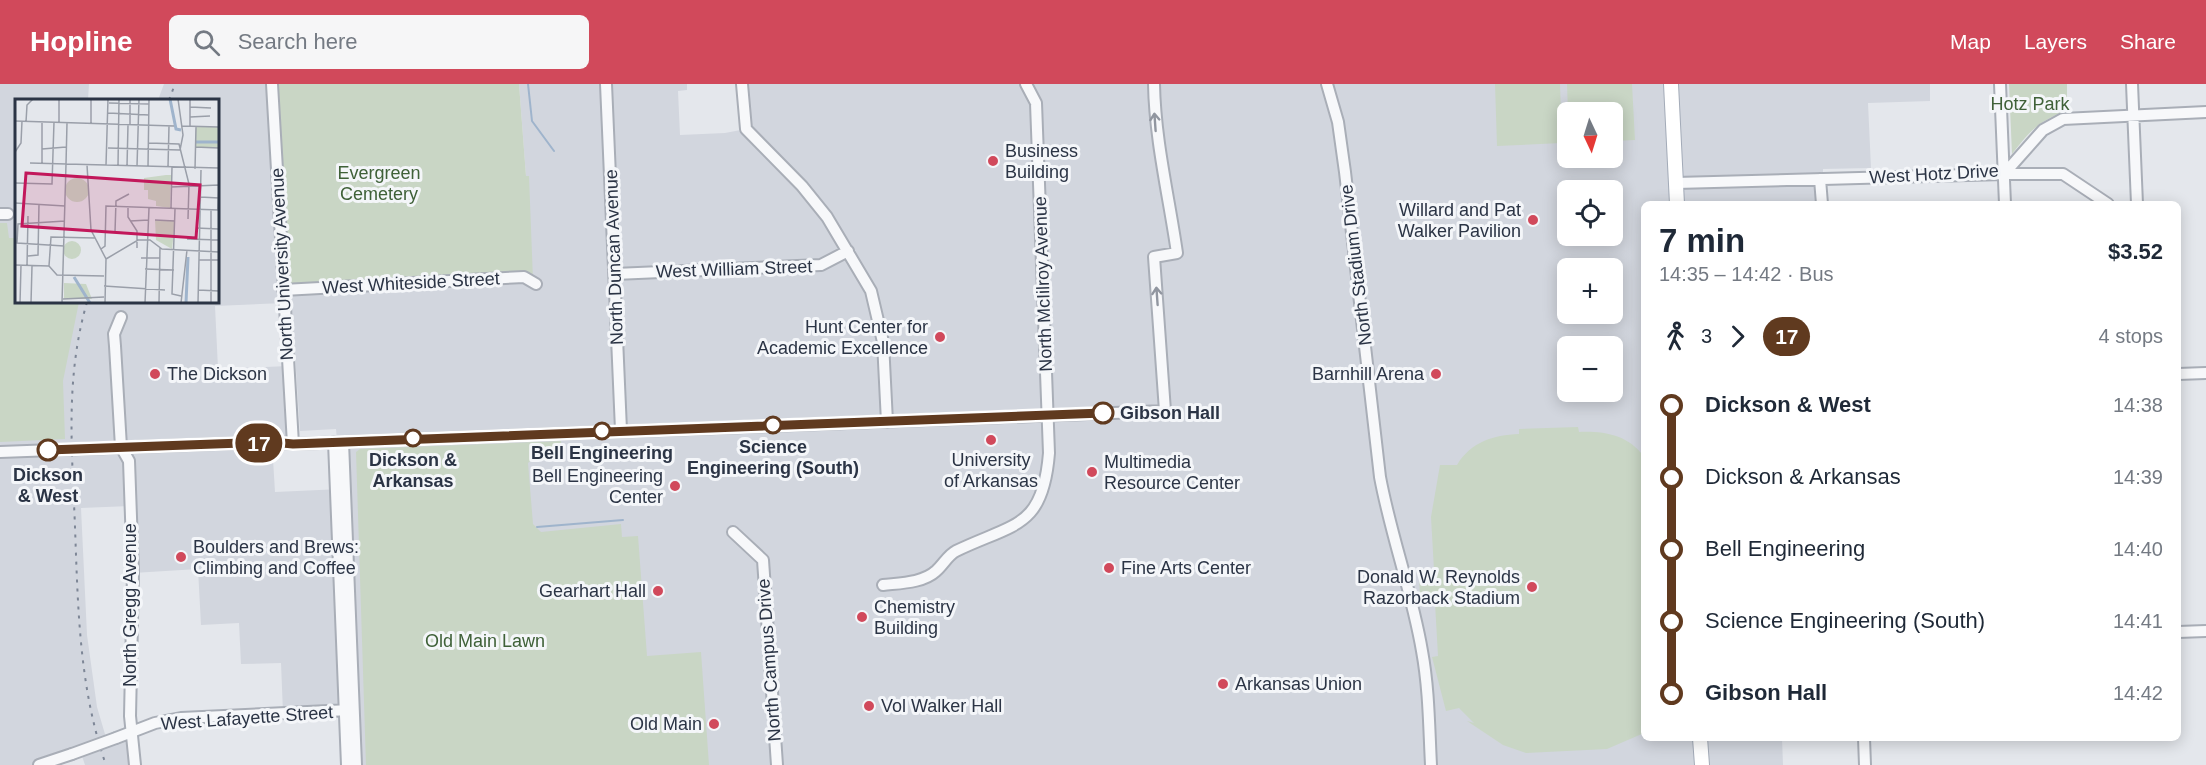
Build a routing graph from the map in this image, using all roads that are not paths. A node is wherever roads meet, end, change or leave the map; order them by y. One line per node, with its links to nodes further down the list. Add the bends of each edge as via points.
1 (272, 84): 23 (street, North University Avenue)
2 (606, 84): 21 (street, North Duncan Avenue)
3 (742, 84): 20 (street, via 746,129 802,186)
4 (1026, 84): 27 (street, North McIilroy Avenue, via 1036,103)
5 (1154, 84): 27 (street, one-way to 5, via 1165,411 1154,257 1177,253 1155,127)
6 (1327, 84): 47 (street, North Stadium Drive, via 1338,122 1345,172 1380,477 1422,650)
7 (1671, 84): 14 (main road)
8 (2000, 84): 12 (street)
9 (2132, 84): 11 (street)
10 (2206, 112): 11 (street, West Hotz Drive)
11 (2133, 115): 12 (street, West Hotz Drive, via 2070,117 2055,122); 19 (street)
12 (2004, 174): 13 (street, West Hotz Drive); 17 (street); 18 (street, via 2063,174)
13 (1820, 179): 14 (street, West Hotz Drive); 16 (street)
14 (1676, 183): 15 (main road)
15 (1677, 201)
16 (1822, 201)
17 (2005, 201)
18 (2104, 201)
19 (2137, 201)
20 (849, 250): 21 (street, West William Street, via 821,265); 28 (street, via 878,311 884,342)
21 (615, 274): 29 (street, North Duncan Avenue)
22 (536, 284): 23 (street, West Whiteside Street, via 524,277)
23 (283, 290): 31 (street, North University Avenue)
24 (121, 317): 32 (street, North Gregg Avenue, via 114,333)
25 (2206, 373): 26 (street)
26 (2181, 374)
27 (1048, 414): 28 (street); 35 (street, North McIilroy Avenue, via 1046,486 1024,519 1001,533 953,552 934,573)
28 (887, 422): 29 (street)
29 (621, 430): 30 (street)
30 (338, 442): 31 (street); 38 (street)
31 (293, 444): 32 (street)
32 (121, 447): 33 (street); 39 (street, North Gregg Avenue, via 129,461)
33 (0, 452)
34 (733, 532): 46 (street, North Campus Drive, via 763,560)
35 (883, 585)
36 (2181, 632): 37 (street)
37 (2206, 632)
38 (350, 710): 39 (street, West Lafayette Street, via 181,718); 44 (street); 45 (street)
39 (132, 732): 42 (street, West Lafayette Street, bridge); 43 (street, North Gregg Avenue)
40 (1700, 741): 48 (main road)
41 (1864, 741): 49 (street)
42 (39, 765)
43 (135, 765)
44 (347, 765)
45 (356, 765)
46 (777, 765)
47 (1431, 765)
48 (1702, 765)
49 (1865, 765)

